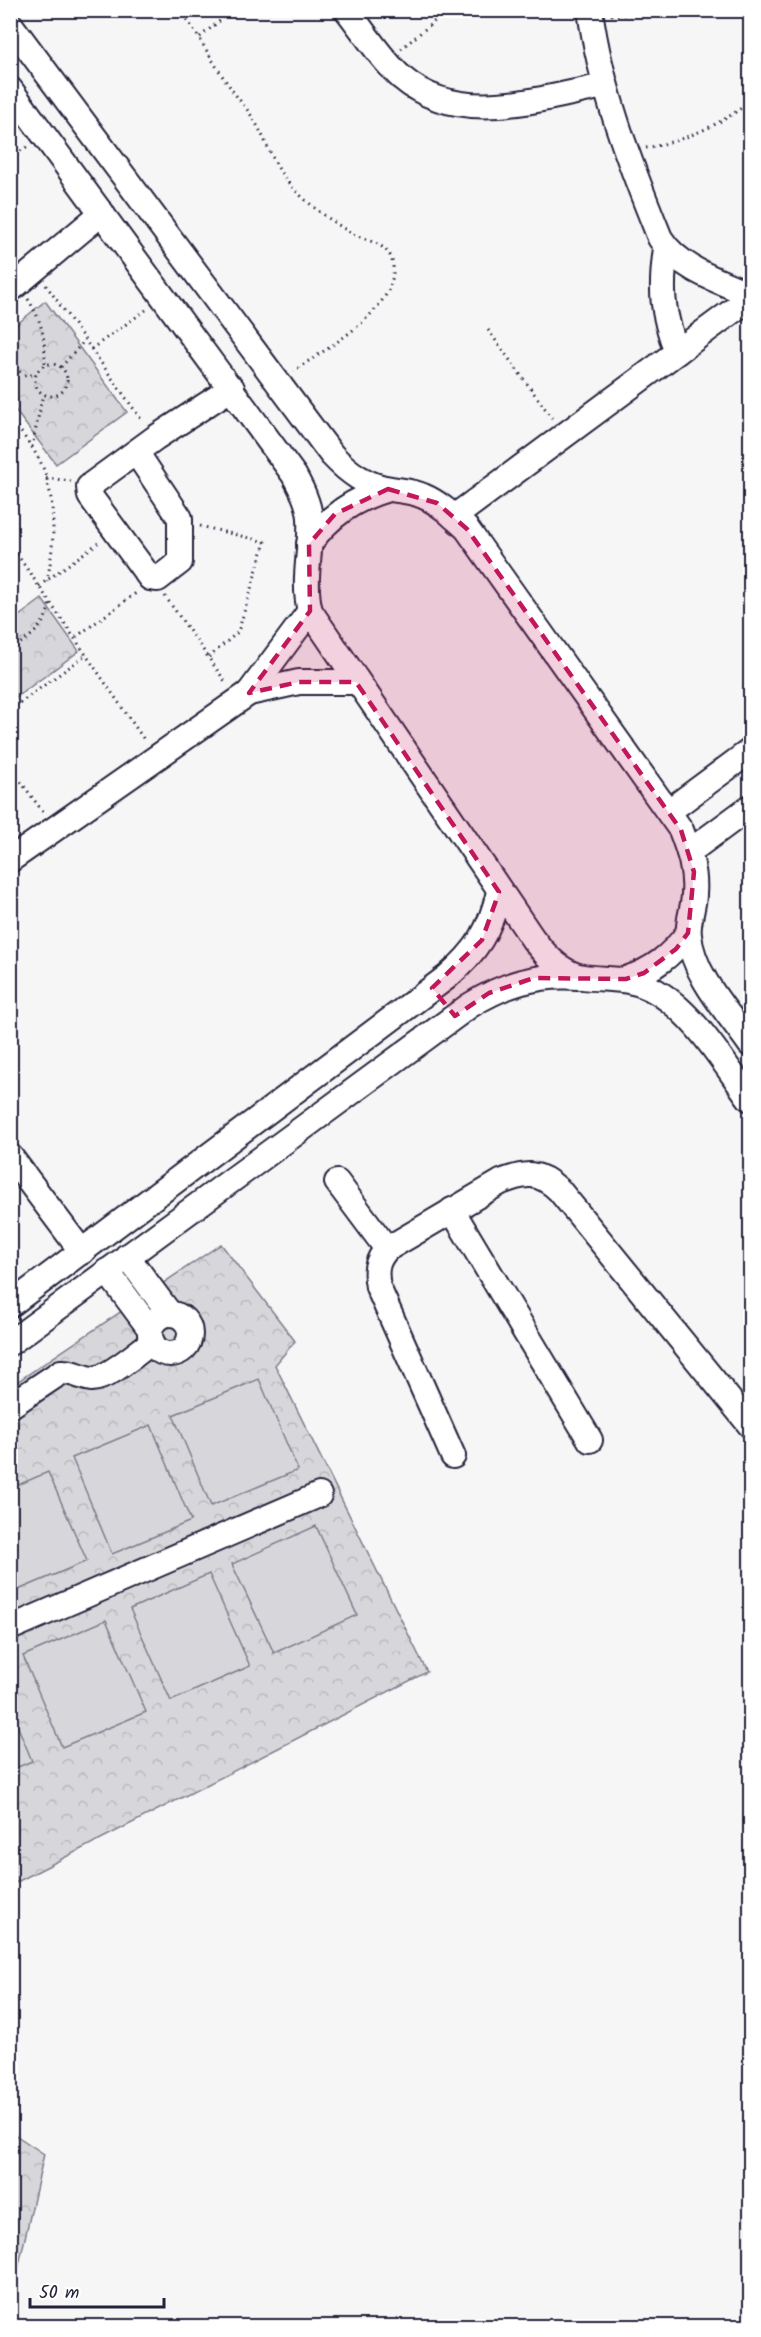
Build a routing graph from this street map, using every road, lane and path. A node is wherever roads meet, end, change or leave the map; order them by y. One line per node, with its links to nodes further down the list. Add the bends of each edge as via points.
1 (180, 10): 8 (path)
2 (233, 10): 8 (path)
3 (347, 10): 9 (street)
4 (448, 10): 9 (path)
5 (750, 12): 6 (path)
6 (590, 13): 10 (street)
7 (10, 24): 29 (street)
8 (200, 37): 29 (path, via 254,120 290,185 338,224 378,244 390,254 393,266 388,294 369,318)
9 (386, 62): 10 (street, via 423,92 469,106 494,106)
10 (605, 86): 13 (street)
11 (10, 89): 16 (street)
12 (750, 101): 13 (path, via 707,129 667,144)
13 (625, 152): 17 (street)
14 (15, 155): 15 (path)
15 (10, 158)
16 (102, 213): 18 (street); 20 (street)
17 (666, 249): 19 (street); 24 (street, via 662,300)
18 (19, 279): 22 (path); 26 (path, via 44,333)
19 (750, 296): 24 (street)
20 (164, 297): 23 (path); 30 (street)
21 (488, 330): 33 (path)
22 (85, 340): 23 (path); 27 (path)
23 (91, 349): 34 (path)
24 (677, 352): 33 (street)
25 (10, 364): 28 (path, via 24,375)
26 (45, 365): 27 (path); 28 (path)
27 (61, 367): 31 (path, via 68,377 65,389 55,396)
28 (36, 375): 31 (path, via 36,386)
29 (278, 382): 36 (street, via 347,471)
30 (232, 388): 34 (street); 41 (street, via 304,495 310,517)
31 (43, 394): 35 (path)
32 (10, 418): 35 (path)
33 (565, 435): 37 (street)
34 (145, 445): 38 (street); 39 (street, via 89,488 90,496)
35 (32, 447): 43 (path, via 46,478 53,519 54,540)
36 (388, 489): 37 (street, via 422,495); 41 (street, via 351,503 335,514)
37 (454, 517): 58 (street, via 474,539)
38 (181, 521): 42 (street, via 180,562); 50 (path, via 265,542 238,632)
39 (115, 530): 42 (street); 43 (path)
40 (10, 544): 44 (path)
41 (309, 544): 46 (street, via 306,594)
42 (154, 580): 47 (path); 50 (path)
43 (47, 581): 44 (path)
44 (39, 586): 45 (path)
45 (50, 602): 47 (path); 48 (path, via 41,625 30,638)
46 (310, 611): 51 (street); 52 (street)
47 (76, 638): 49 (path)
48 (10, 649)
49 (86, 655): 53 (path); 55 (path)
50 (208, 658): 52 (path)
51 (356, 682): 52 (street, via 299,682); 62 (street)
52 (244, 697): 55 (street)
53 (10, 710)
54 (750, 751): 58 (street)
55 (156, 758): 59 (street)
56 (10, 767): 59 (path)
57 (750, 807): 60 (street)
58 (669, 811): 60 (street)
59 (56, 828): 61 (street)
60 (689, 852): 63 (street, via 695,893)
61 (10, 860)
62 (499, 892): 64 (street, via 546,955); 66 (street, via 482,940 466,960)
63 (688, 933): 65 (street, via 662,963); 67 (street, via 694,956)
64 (581, 977): 65 (street); 68 (street, via 557,975 510,984)
65 (626, 979): 69 (street, via 650,987)
66 (432, 988): 68 (street); 76 (street)
67 (716, 996): 69 (street, via 707,991 697,992 689,998); 70 (street)
68 (455, 1016): 77 (street)
69 (688, 1017): 71 (street)
70 (750, 1044)
71 (750, 1099)
72 (10, 1156): 76 (street)
73 (337, 1182): 75 (street)
74 (452, 1210): 75 (street); 84 (street, via 517,1176 534,1174 548,1179); 85 (street)
75 (387, 1249): 86 (street, via 376,1268 378,1287)
76 (82, 1252): 79 (street)
77 (127, 1256): 78 (street); 80 (street)
78 (107, 1271): 81 (street); 82 (street)
79 (10, 1305)
80 (170, 1314): 81 (street, via 157,1318); 81 (street, via 186,1323 188,1342 173,1353 160,1351)
81 (151, 1335): 83 (street, via 103,1377 93,1379 61,1372)
82 (10, 1343)
83 (10, 1406)
84 (750, 1425)
85 (590, 1440)
86 (453, 1456)
87 (319, 1495): 88 (street)
88 (10, 1628)

